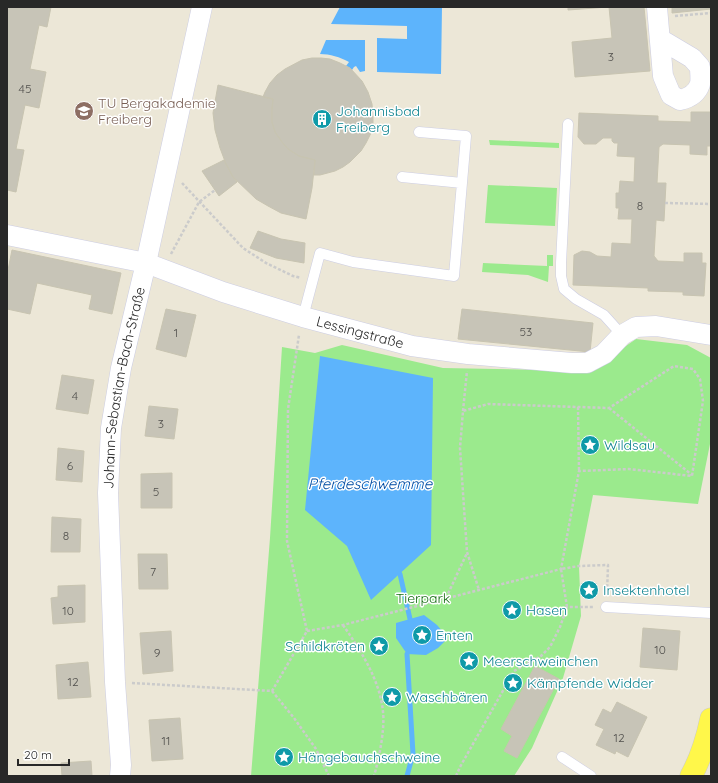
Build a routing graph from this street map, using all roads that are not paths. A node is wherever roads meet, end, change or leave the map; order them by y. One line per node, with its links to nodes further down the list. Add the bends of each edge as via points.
1 (202, 7): 9 (street, Johann-Sebastian-Bach-Straße)
2 (658, 12): 3 (street)
3 (660, 39)
4 (568, 124): 11 (lane, via 561,263 564,289 604,315)
5 (418, 132): 7 (lane, via 466,136)
6 (402, 178): 7 (lane)
7 (462, 183): 10 (lane, via 454,276 353,262 320,253)
8 (7, 235): 9 (street, Lessingstraße)
9 (146, 263): 10 (street, Lessingstraße, via 223,292); 17 (street, Johann-Sebastian-Bach-Straße, via 121,368 111,428 108,493)
10 (303, 317): 11 (street, Lessingstraße, via 412,346 468,354 572,363 587,363 604,354)
11 (622, 335): 12 (street, Lessingstraße, via 636,327 656,326)
12 (711, 335)
13 (606, 607): 14 (lane)
14 (711, 613)
15 (711, 719): 19 (main road)
16 (562, 757): 18 (lane)
17 (120, 776)
18 (591, 776)
19 (692, 776)

